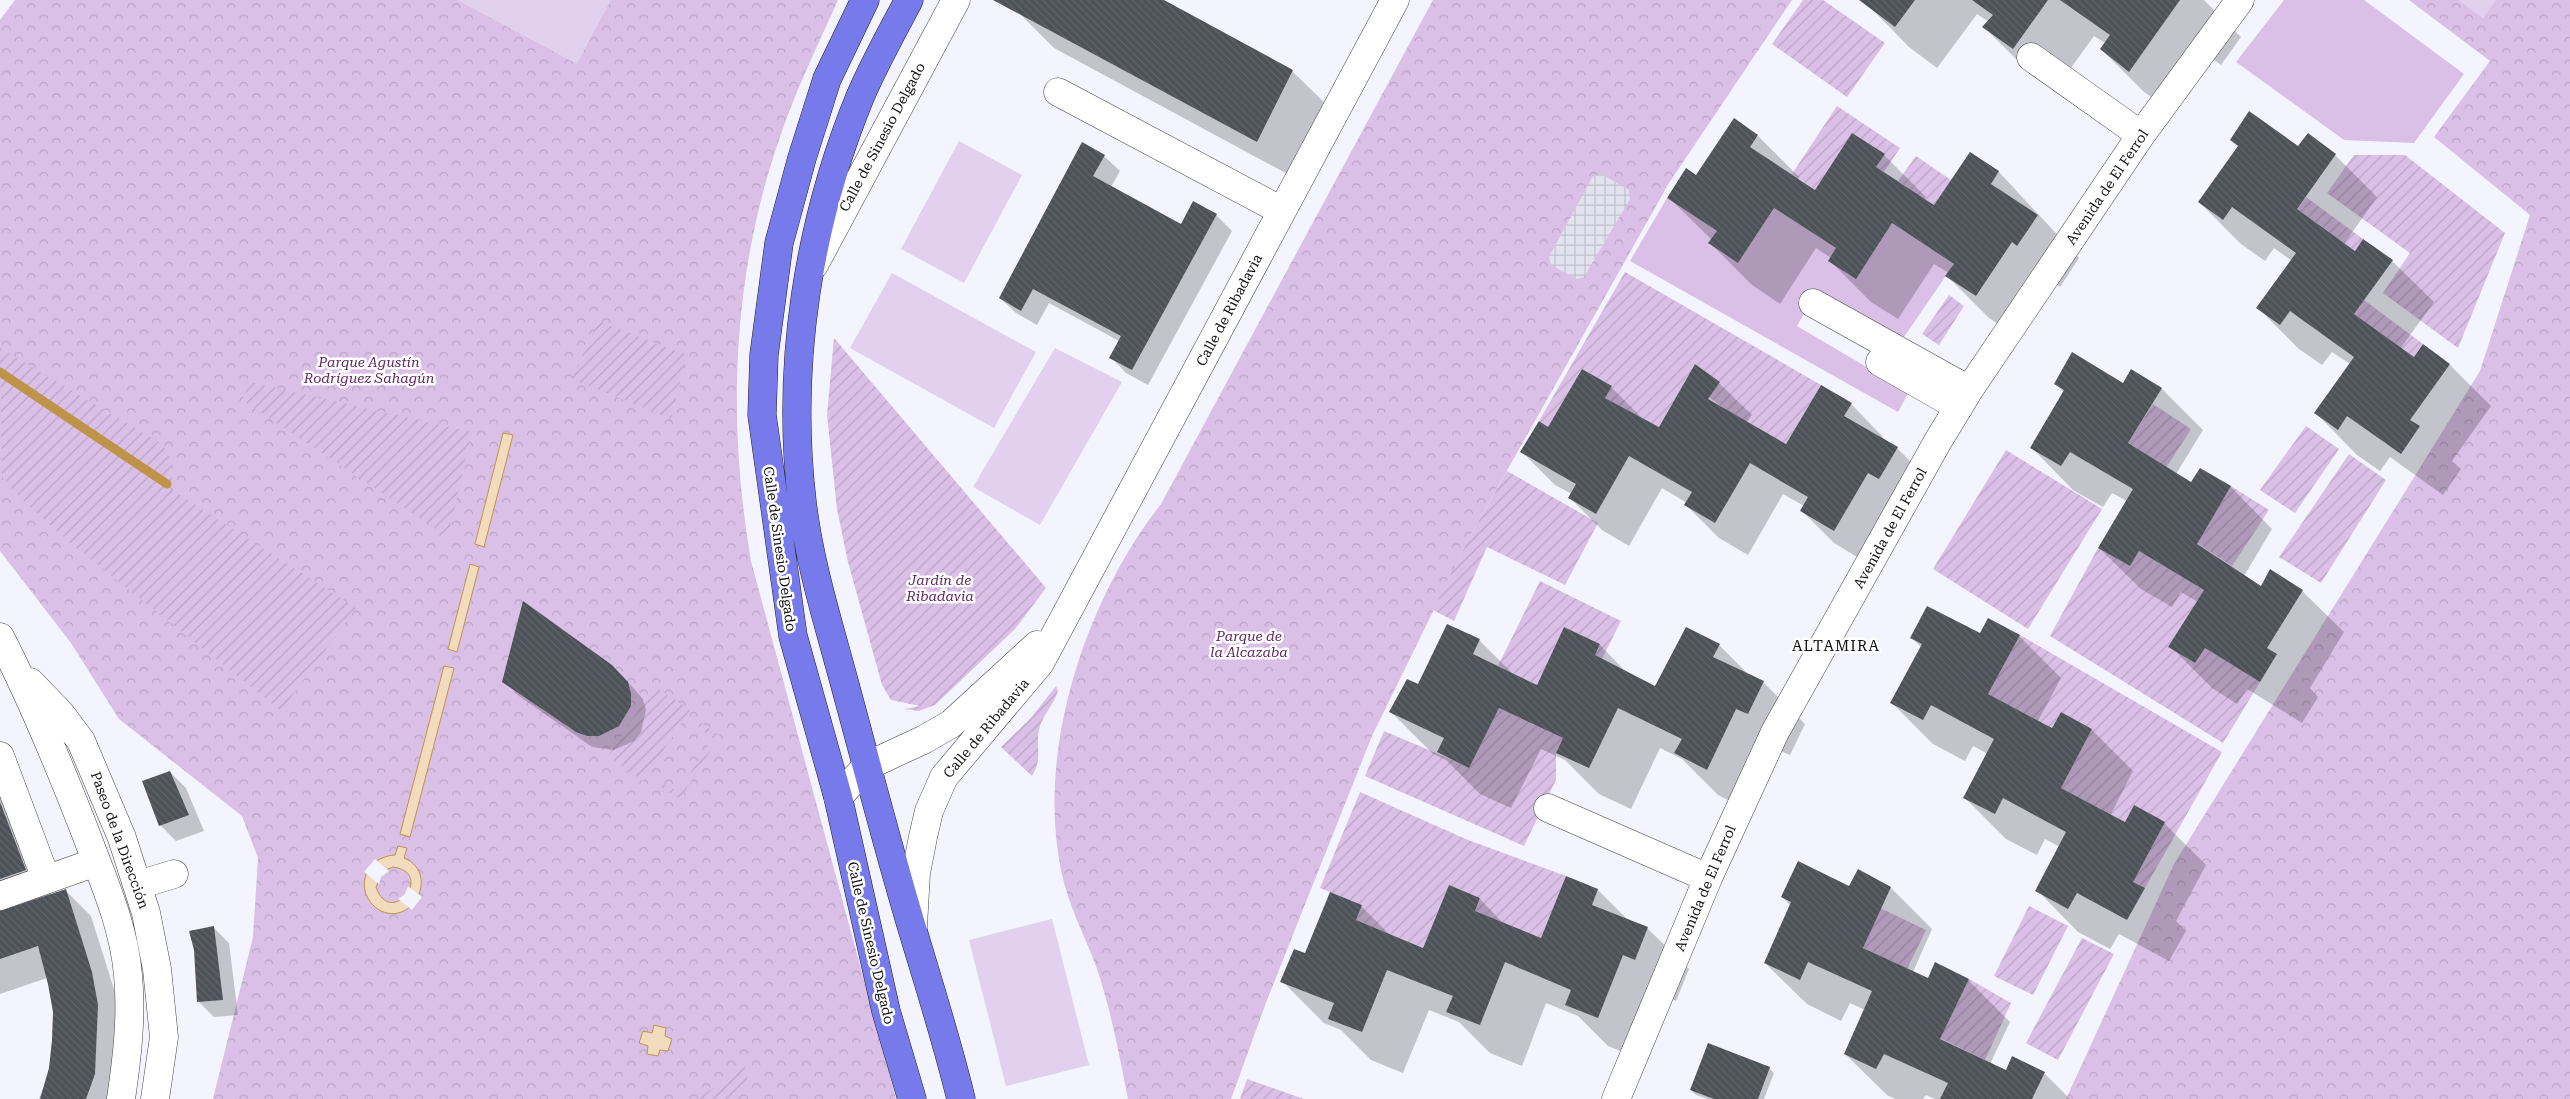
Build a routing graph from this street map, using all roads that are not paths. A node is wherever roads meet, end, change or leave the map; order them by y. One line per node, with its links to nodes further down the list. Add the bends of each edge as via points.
1 (866, 0): 18 (main road, Calle de Sinesio Delgado, via 827,79 802,158 779,243 764,354 762,415 793,636)
2 (909, 0): 10 (main road, Calle de Sinesio Delgado, via 861,96 842,145 824,204)
3 (956, 0): 10 (street, Calle de Sinesio Delgado)
4 (1395, 0): 9 (street, Calle de Ribadavia)
5 (2240, 0): 8 (street, Avenida de El Ferrol)
6 (2031, 57): 8 (street)
7 (1058, 92): 9 (street)
8 (2141, 135): 12 (street, Avenida de El Ferrol)
9 (1282, 211): 13 (street, Calle de Ribadavia)
10 (809, 275): 17 (main road, Calle de Sinesio Delgado, via 804,300 798,406 802,503 826,615)
11 (1809, 310): 12 (street)
12 (1964, 399): 22 (street, Avenida de El Ferrol, via 1775,732)
13 (1064, 620): 17 (street, Calle de Ribadavia, via 951,724); 26 (street, Calle de Ribadavia, via 1040,663 944,777 929,811 923,838 916,873)
14 (0, 637): 15 (street, Paseo de la Dirección)
15 (16, 666): 20 (street, Paseo de la Dirección, via 70,791); 24 (street, Paseo de la Dirección, via 60,713 81,742 107,798)
16 (0, 756): 23 (street)
17 (867, 766): 18 (street, Calle de Ribadavia); 26 (main road, Calle de Sinesio Delgado)
18 (838, 797): 29 (main road, Calle de Sinesio Delgado, via 886,1011)
19 (1548, 808): 22 (street)
20 (96, 862): 23 (street); 27 (street, Paseo de la Dirección, via 116,912 128,974 130,1039)
21 (174, 874): 24 (street)
22 (1708, 878): 31 (street, Avenida de El Ferrol)
23 (46, 879): 25 (street)
24 (138, 885): 28 (street, Paseo de la Dirección, via 154,948 164,1037)
25 (0, 896)
26 (913, 930): 30 (main road, Calle de Sinesio Delgado)
27 (121, 1099)
28 (155, 1099)
29 (912, 1099)
30 (961, 1099)
31 (1616, 1099)

